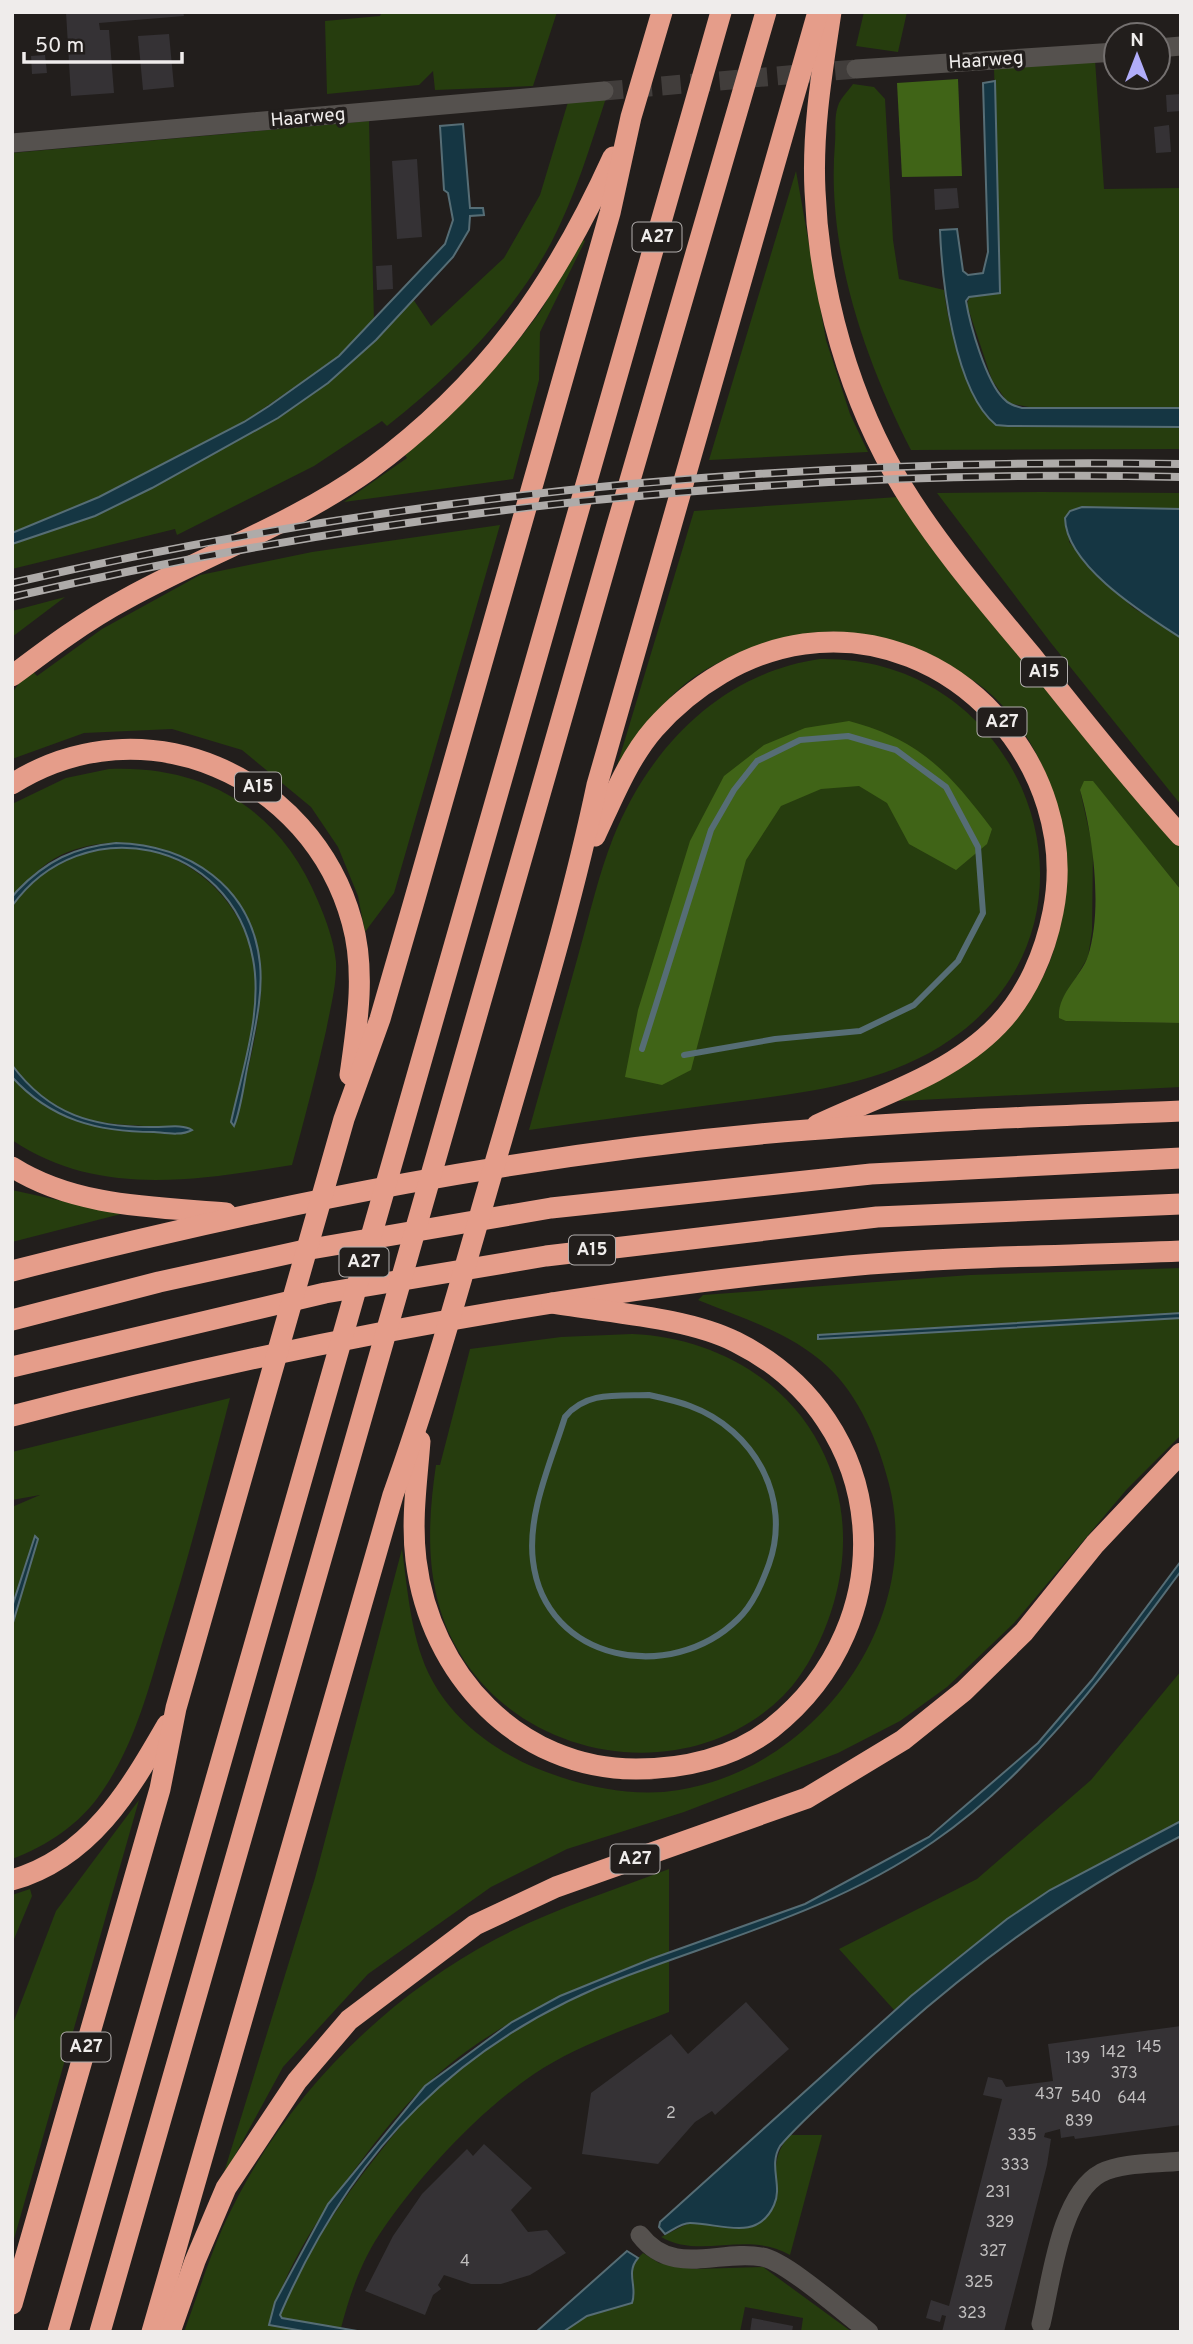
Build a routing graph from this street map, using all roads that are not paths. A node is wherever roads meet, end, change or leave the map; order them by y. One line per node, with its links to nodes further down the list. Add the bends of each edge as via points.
1 (663, 12): 9 (highway, A27)
2 (721, 12): 36 (highway, A27)
3 (766, 12): 37 (highway, A27)
4 (818, 12): 14 (highway, A27, via 597,785)
5 (831, 12): 13 (highway, A15, via 816,111 820,248 836,326 878,441 951,557)
6 (1102, 53): 7 (street, Haarweg)
7 (856, 69)
8 (604, 91): 10 (street, Haarweg)
9 (631, 117): 11 (highway, A27, via 571,244 543,291 497,354 449,403 369,470 274,525 127,598); 16 (highway, A27, via 610,213 380,1019)
10 (12, 143)
11 (12, 676)
12 (12, 784): 16 (highway, A15, via 61,760 96,753 169,753 232,772 297,819 332,869 357,943 359,1012)
13 (1181, 836)
14 (579, 870): 17 (highway, A27, via 617,789 653,730 696,689 738,664 768,653 836,642 912,658 980,700 1012,731 1054,819 1058,888 1040,960 998,1024 971,1049 943,1068); 27 (highway, A27)
15 (1181, 1111): 17 (highway)
16 (344, 1119): 30 (highway, A27)
17 (805, 1130): 21 (highway, via 466,1172)
18 (1181, 1158): 25 (highway, via 871,1174 551,1208 305,1250)
19 (12, 1167): 21 (highway, via 47,1186 81,1196)
20 (1181, 1204): 26 (highway, A15, via 877,1217 546,1256 325,1293)
21 (246, 1215): 23 (highway)
22 (1181, 1251): 24 (highway, via 850,1266)
23 (12, 1271)
24 (552, 1303): 27 (highway, via 680,1323 735,1342 781,1370 803,1391 842,1447 862,1511 860,1590 827,1669 771,1729 741,1748 698,1763 615,1769 544,1749 517,1734 484,1706 447,1657 421,1594 413,1530); 28 (highway, via 239,1361)
25 (12, 1320)
26 (12, 1367)
27 (426, 1404): 38 (highway, A27, via 393,1495)
28 (12, 1416)
29 (1181, 1453): 39 (highway, A27, via 1095,1544 1024,1632 964,1691 903,1740 807,1798 556,1887 475,1925 349,2020 297,2081 226,2188)
30 (176, 1708): 31 (highway, A27, via 135,1781 101,1826 51,1864); 34 (highway, A27, via 160,1789)
31 (12, 1880)
32 (1181, 2161): 35 (street, via 1112,2170 1089,2183 1074,2202 1063,2231)
33 (640, 2235): 40 (street, via 654,2251 673,2257 769,2258)
34 (12, 2304)
35 (1041, 2324)
36 (58, 2332)
37 (100, 2332)
38 (152, 2332)
39 (170, 2332)
40 (869, 2332)

